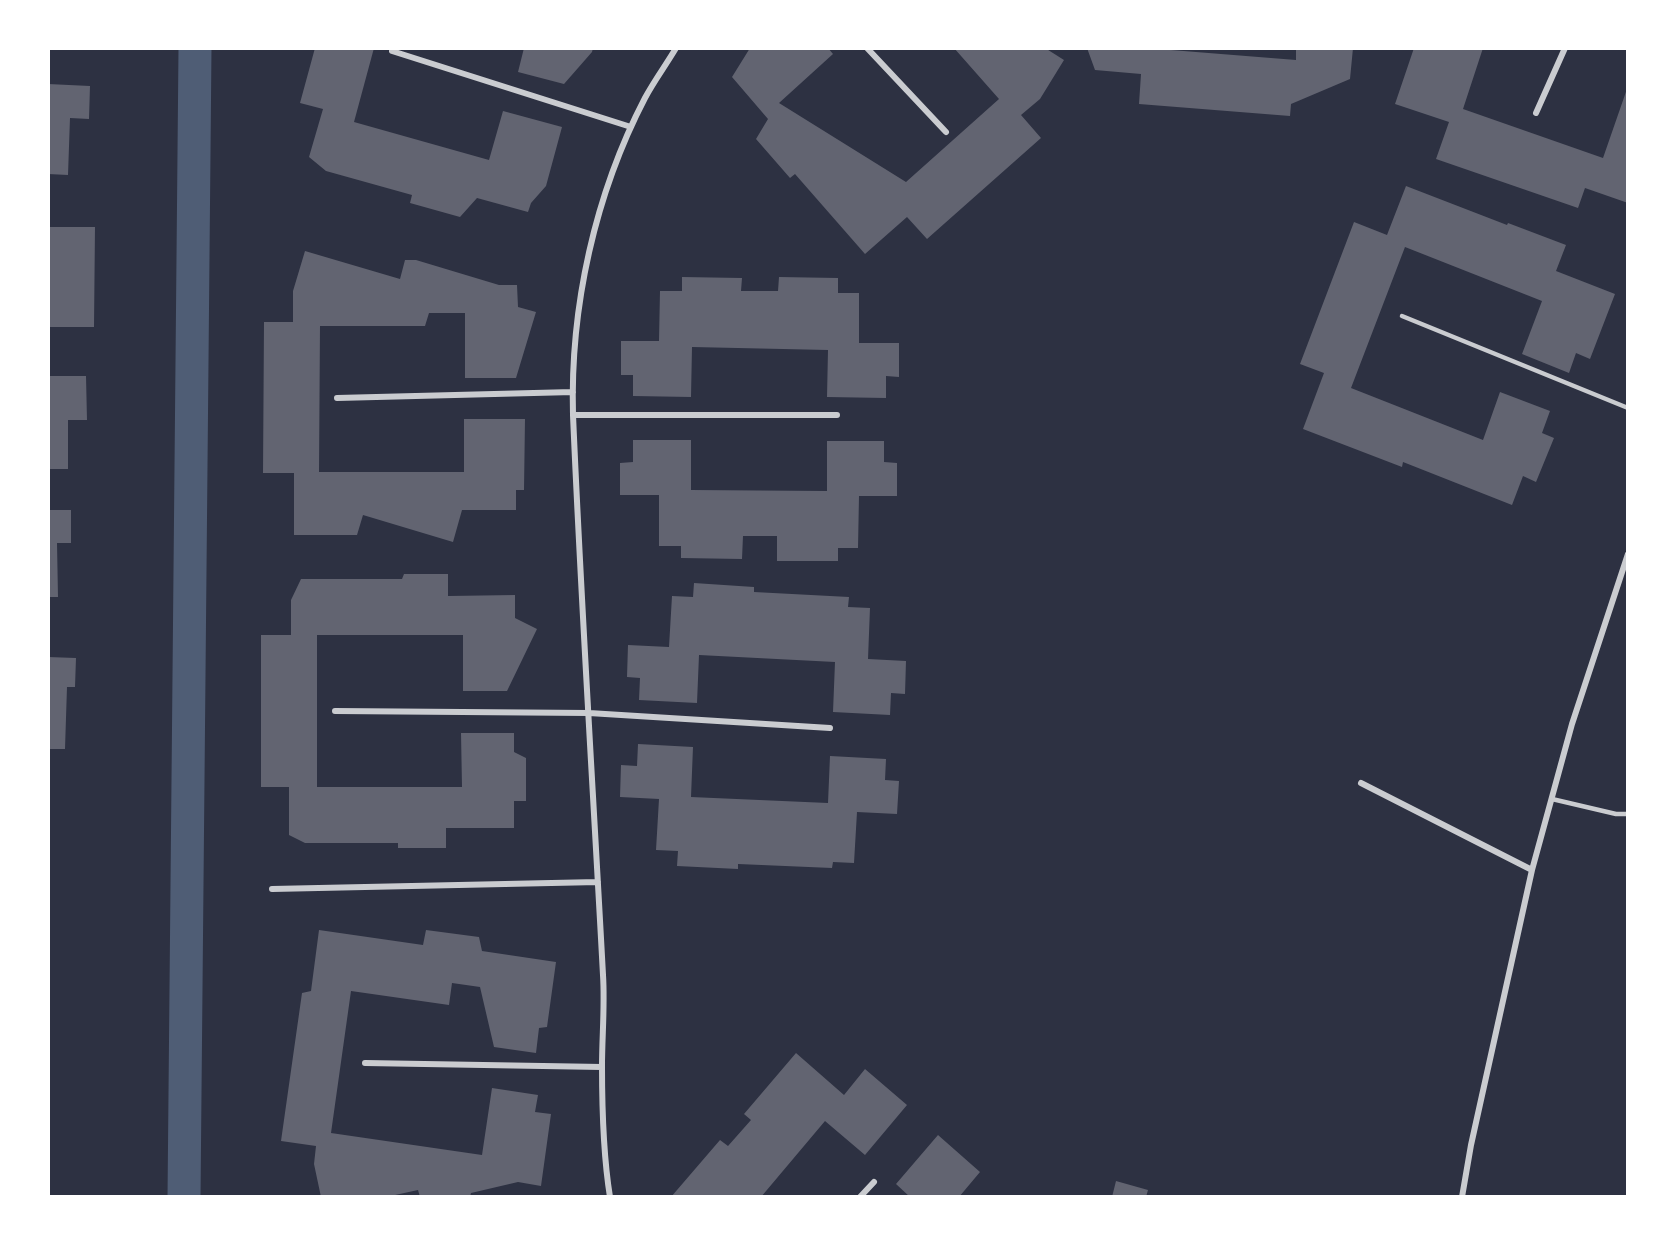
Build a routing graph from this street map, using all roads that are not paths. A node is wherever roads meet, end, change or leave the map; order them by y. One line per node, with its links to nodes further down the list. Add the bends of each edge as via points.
1 (676, 48): 6 (street)
2 (867, 48): 7 (street)
3 (1564, 48): 5 (street)
4 (392, 51): 6 (street)
5 (1536, 113)
6 (632, 127): 9 (street, via 600,209 584,282)
7 (946, 132)
8 (1402, 316): 11 (lane)
9 (573, 392): 10 (street); 12 (street)
10 (337, 398)
11 (1628, 408)
12 (573, 415): 13 (street); 16 (street)
13 (837, 416)
14 (1628, 555): 19 (street, via 1572,724)
15 (335, 711): 16 (street)
16 (590, 713): 17 (street); 22 (street)
17 (830, 728)
18 (1361, 783): 21 (street)
19 (1552, 799): 20 (lane); 21 (street)
20 (1628, 814)
21 (1532, 870): 29 (street)
22 (598, 882): 23 (street); 25 (street, via 604,993)
23 (272, 889)
24 (365, 1063): 25 (street)
25 (602, 1067): 27 (street, via 605,1169)
26 (874, 1182): 28 (street)
27 (610, 1197)
28 (860, 1197)
29 (1462, 1197)

